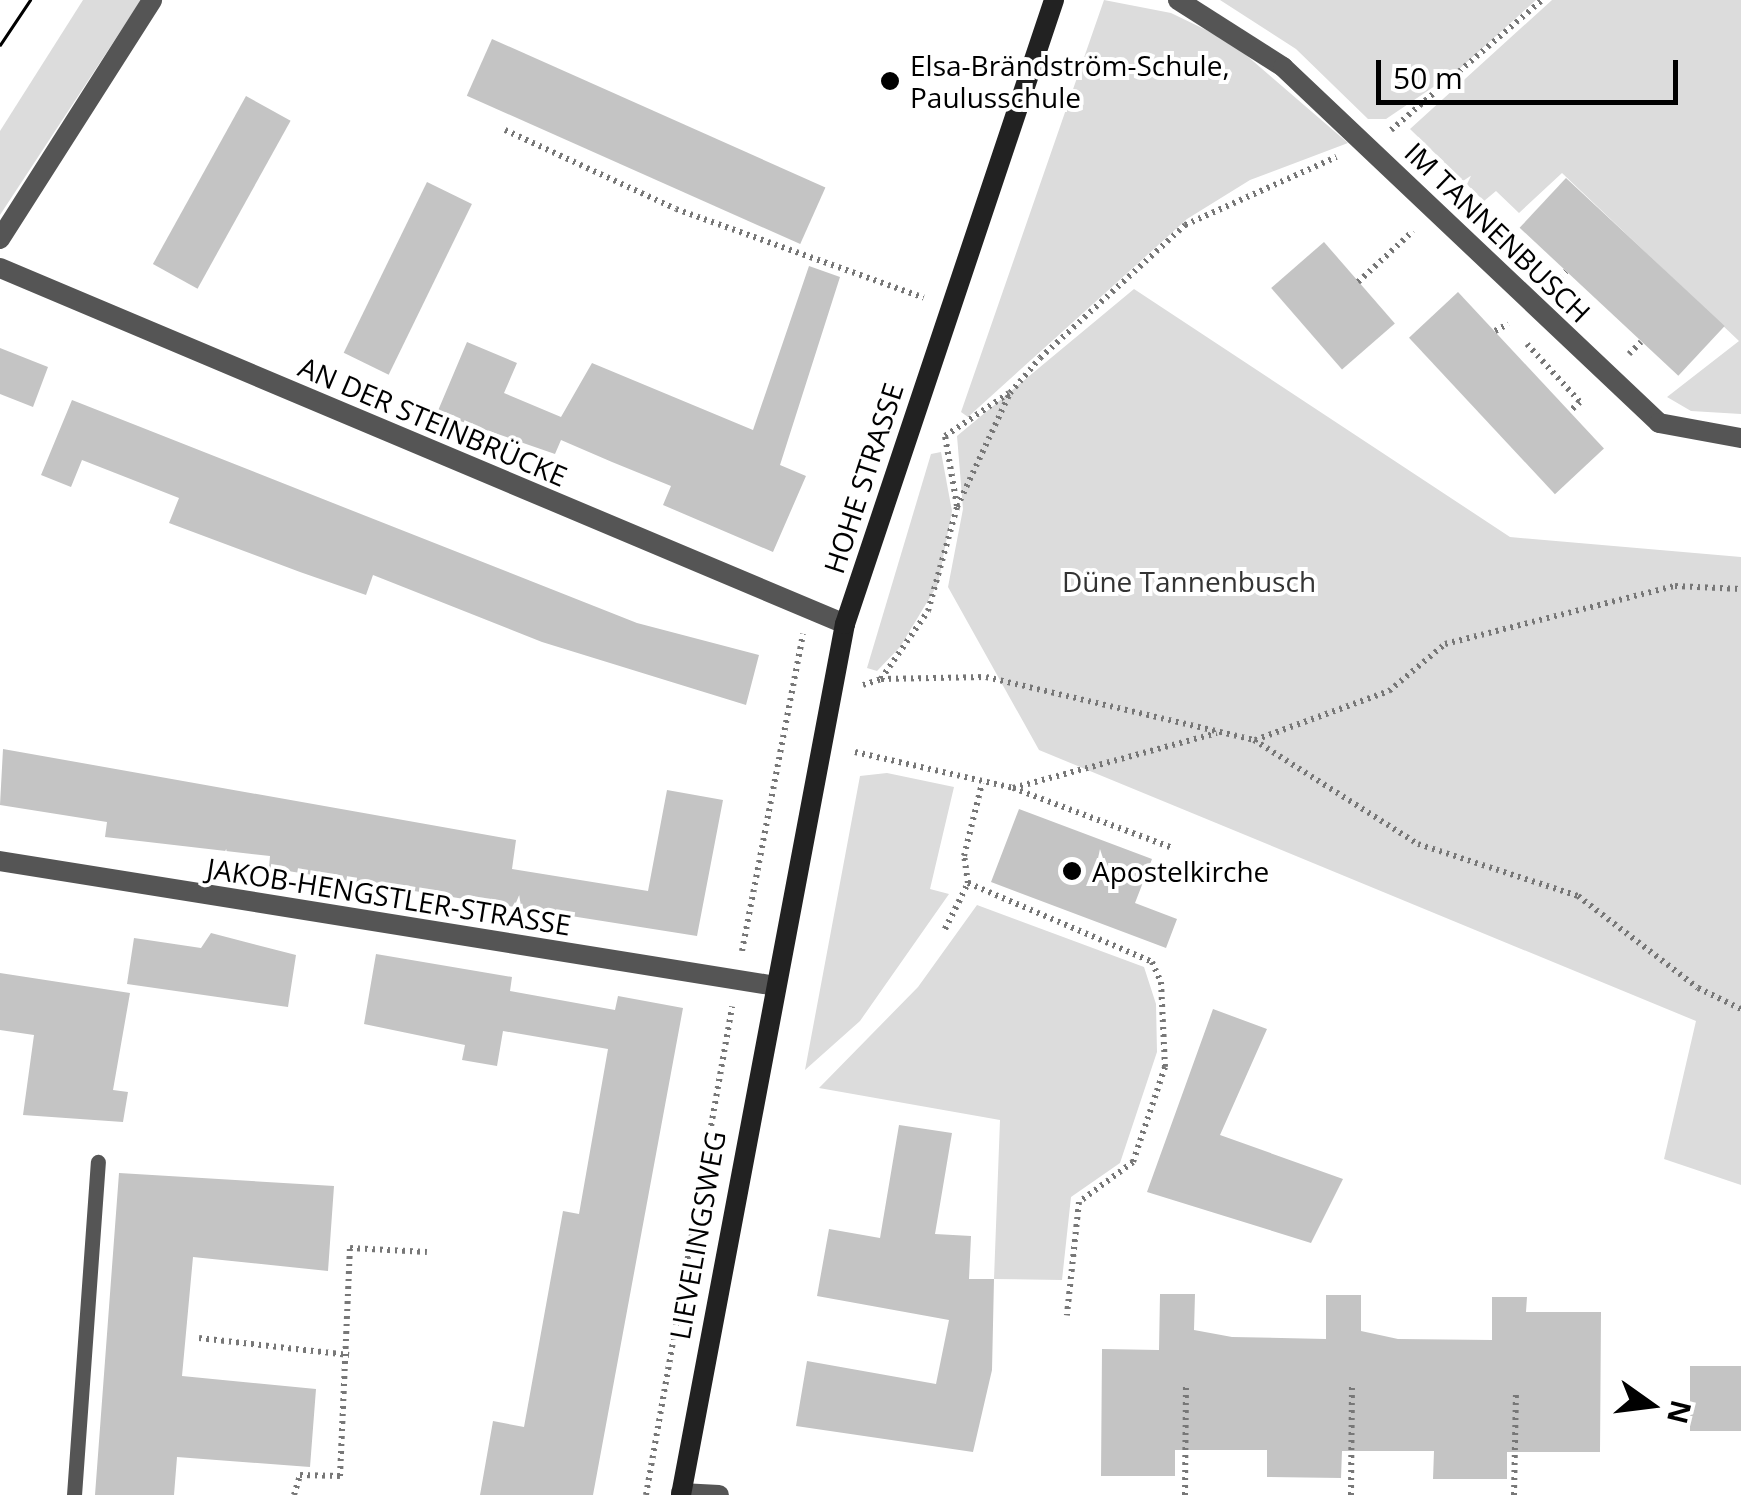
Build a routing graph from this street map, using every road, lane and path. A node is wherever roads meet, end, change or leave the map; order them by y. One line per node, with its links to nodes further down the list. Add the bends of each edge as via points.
1 (152, 0): 8 (street)
2 (1054, 0): 11 (street, HOHE STRASSE)
3 (1178, 0): 6 (street, IM TANNENBUSCH, via 1284,67)
4 (1542, 0): 6 (path)
5 (506, 130): 11 (path, via 676,208)
6 (1370, 146): 7 (street, IM TANNENBUSCH); 13 (path, via 1298,168 1185,225)
7 (1436, 210): 10 (path); 15 (street, IM TANNENBUSCH, via 1659,423)
8 (0, 240)
9 (0, 268): 18 (street, AN DER STEINBRÜCKE)
10 (1358, 282)
11 (948, 307): 19 (street, HOHE STRASSE)
12 (1495, 332): 14 (path, via 1506,321 1580,402)
13 (1010, 393): 16 (path); 16 (path, via 945,436)
14 (1569, 412)
15 (1741, 438)
16 (957, 507): 20 (path, via 943,583)
17 (1741, 589): 23 (path, via 1675,586 1445,644 1388,691)
18 (809, 609): 19 (street, AN DER STEINBRÜCKE); 31 (path)
19 (845, 624): 32 (street, HOHE STRASSE)
20 (880, 679): 21 (path); 22 (path, via 986,677)
21 (863, 685)
22 (1219, 732): 23 (path); 26 (path)
23 (1254, 740): 33 (path, via 1418,844 1578,896 1698,988)
24 (855, 752): 25 (path)
25 (982, 783): 26 (path); 29 (path, via 964,856)
26 (1013, 788): 27 (path)
27 (1170, 847)
28 (0, 861): 31 (street, JAKOB-HENGSTLER-STRASSE)
29 (968, 883): 30 (path); 36 (path, via 1152,962 1161,982 1164,1067 1133,1162 1079,1202)
30 (961, 898): 30 (path, via 966,902 944,928 953,913)
31 (737, 980): 32 (street, JAKOB-HENGSTLER-STRASSE); 45 (path)
32 (770, 985): 42 (street, LIEVELINGSWEG)
33 (1741, 1008)
34 (98, 1162): 43 (lane)
35 (427, 1252): 38 (path, via 350,1248)
36 (1067, 1314)
37 (199, 1338): 38 (path)
38 (349, 1355): 44 (path, via 340,1476 300,1475)
39 (1186, 1386): 47 (path)
40 (1352, 1388): 48 (path)
41 (1516, 1390): 49 (path)
42 (681, 1494): 46 (street)
43 (74, 1495)
44 (294, 1495)
45 (646, 1495)
46 (719, 1495)
47 (1185, 1495)
48 (1351, 1495)
49 (1514, 1495)

